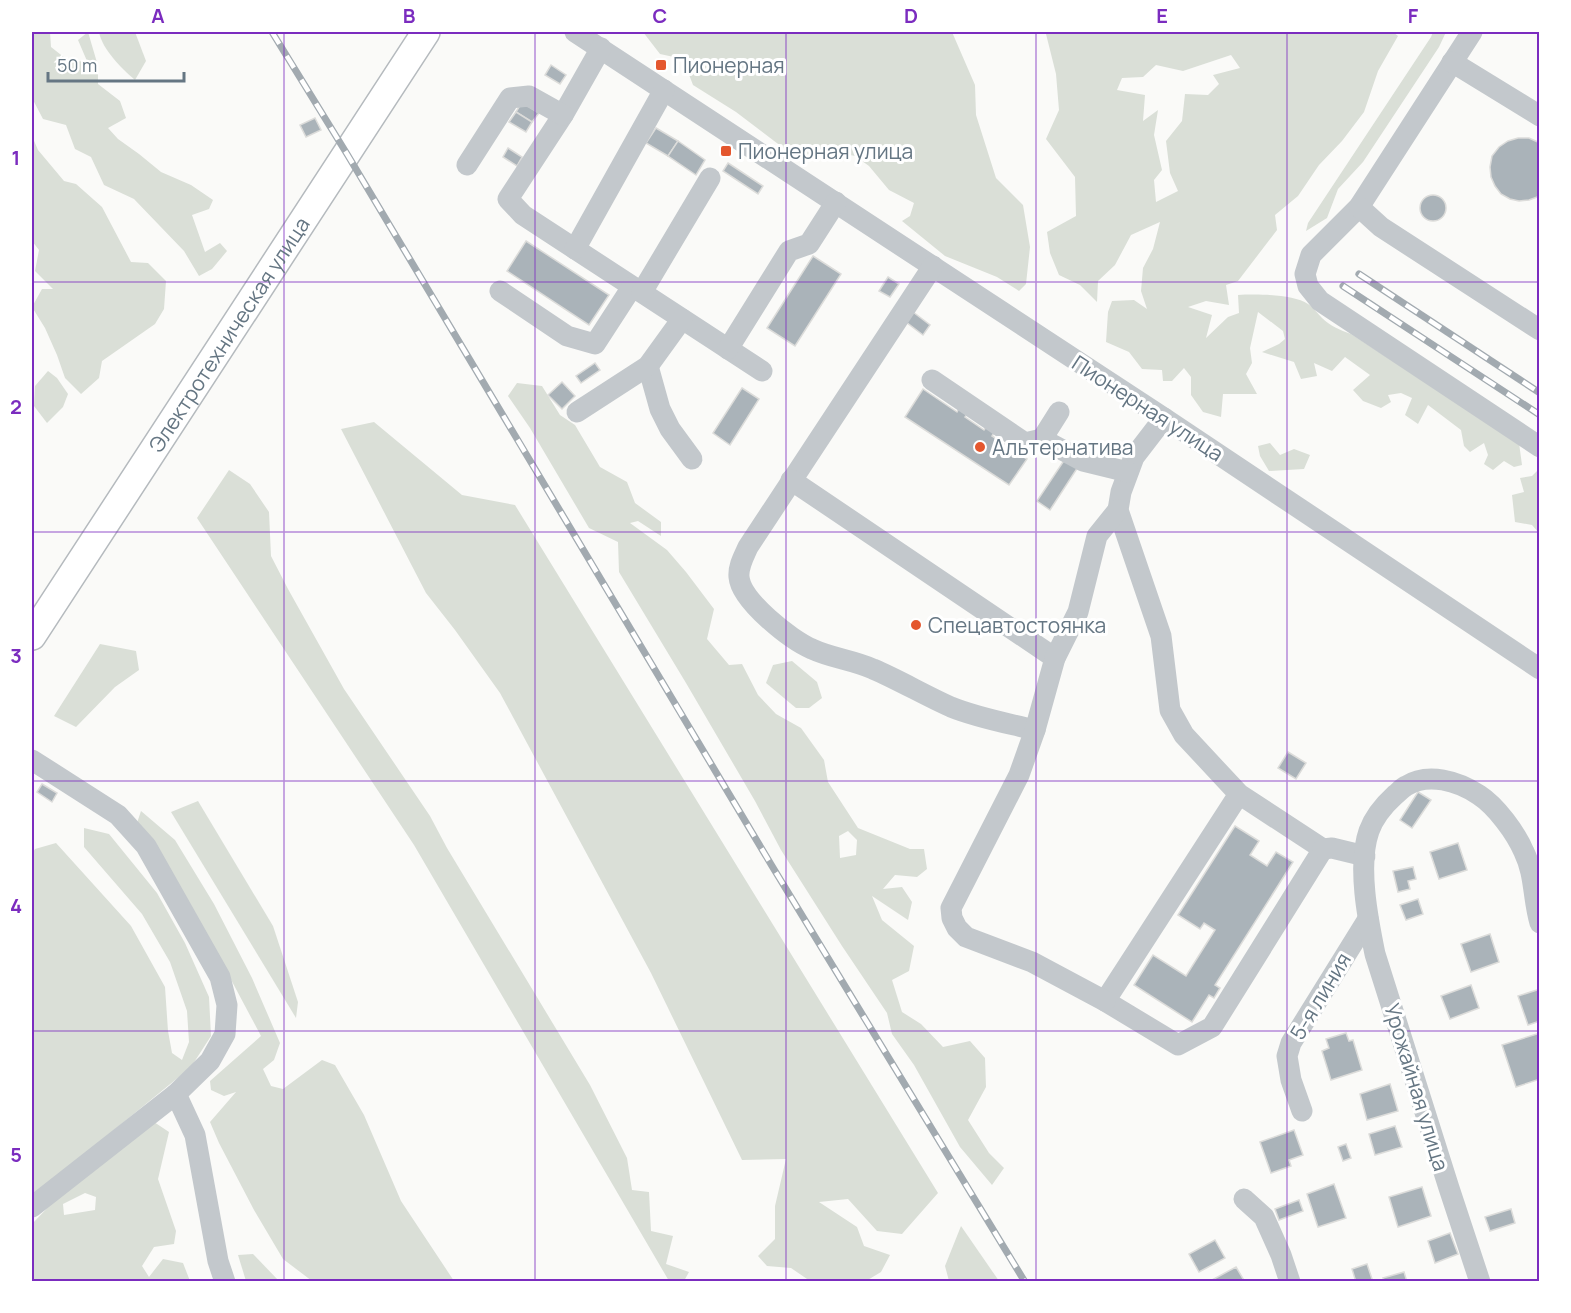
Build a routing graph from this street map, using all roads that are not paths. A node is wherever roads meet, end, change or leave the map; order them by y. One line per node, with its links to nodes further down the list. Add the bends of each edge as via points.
1 (426, 32): 32 (main road, Электротехническая улица)
2 (575, 32): 4 (street, Пионерная улица)
3 (1472, 32): 5 (street)
4 (600, 48): 6 (street, Пионерная улица); 7 (street)
5 (1452, 62): 8 (street); 12 (street)
6 (664, 90): 11 (street, Пионерная улица); 13 (street)
7 (562, 115): 9 (street, via 529,96 510,98); 13 (street, via 508,199 523,215)
8 (1539, 116)
9 (467, 165)
10 (710, 178): 15 (street)
11 (836, 202): 14 (street, Пионерная улица); 19 (street, via 809,244 789,251)
12 (1359, 207): 18 (street, via 1381,226); 27 (street, via 1311,255 1305,274 1308,286 1320,302)
13 (575, 249): 15 (street)
14 (933, 266): 25 (street, Пионерная улица); 30 (street)
15 (637, 290): 16 (street, via 595,344 567,336); 17 (street)
16 (500, 291)
17 (681, 318): 19 (street); 20 (street)
18 (1539, 330)
19 (728, 349): 21 (street)
20 (648, 366): 23 (street); 28 (street, via 660,409)
21 (762, 371)
22 (932, 380): 26 (street, via 1025,443)
23 (577, 412)
24 (1059, 412): 26 (street)
25 (1164, 418): 29 (street, via 1134,457); 34 (street, Пионерная улица)
26 (1042, 439): 29 (street, via 1083,461)
27 (1539, 447)
28 (692, 459)
29 (1128, 472): 31 (street)
30 (791, 480): 33 (street); 35 (street, via 740,564 742,589 754,604 788,635 812,650 861,664 953,708)
31 (1118, 510): 33 (street, via 1097,536 1078,612); 37 (street, via 1161,636 1170,710 1184,735)
32 (32, 636)
33 (1055, 658): 35 (street)
34 (1539, 669)
35 (1035, 730): 42 (street, via 1018,775 951,908 952,918 966,937 1032,962)
36 (32, 760): 43 (street, via 118,814 146,846 220,977 227,1005 225,1034 210,1061)
37 (1239, 794): 38 (street); 42 (street)
38 (1323, 849): 39 (street); 42 (street, via 1212,1027 1178,1045)
39 (1365, 856): 40 (street, Урожайная улица); 41 (street, Урожайная улица, via 1369,831 1383,806 1406,786 1424,778 1462,786 1480,796 1509,826 1524,851)
40 (1368, 919): 44 (street, 5-я линия, via 1291,1043 1287,1056); 49 (street, Урожайная улица, via 1378,965)
41 (1539, 923)
42 (1106, 1000)
43 (176, 1094): 46 (street); 47 (street, via 195,1135)
44 (1302, 1111)
45 (1244, 1198): 48 (street, via 1264,1217)
46 (32, 1207)
47 (225, 1281)
48 (1290, 1281)
49 (1480, 1281)

